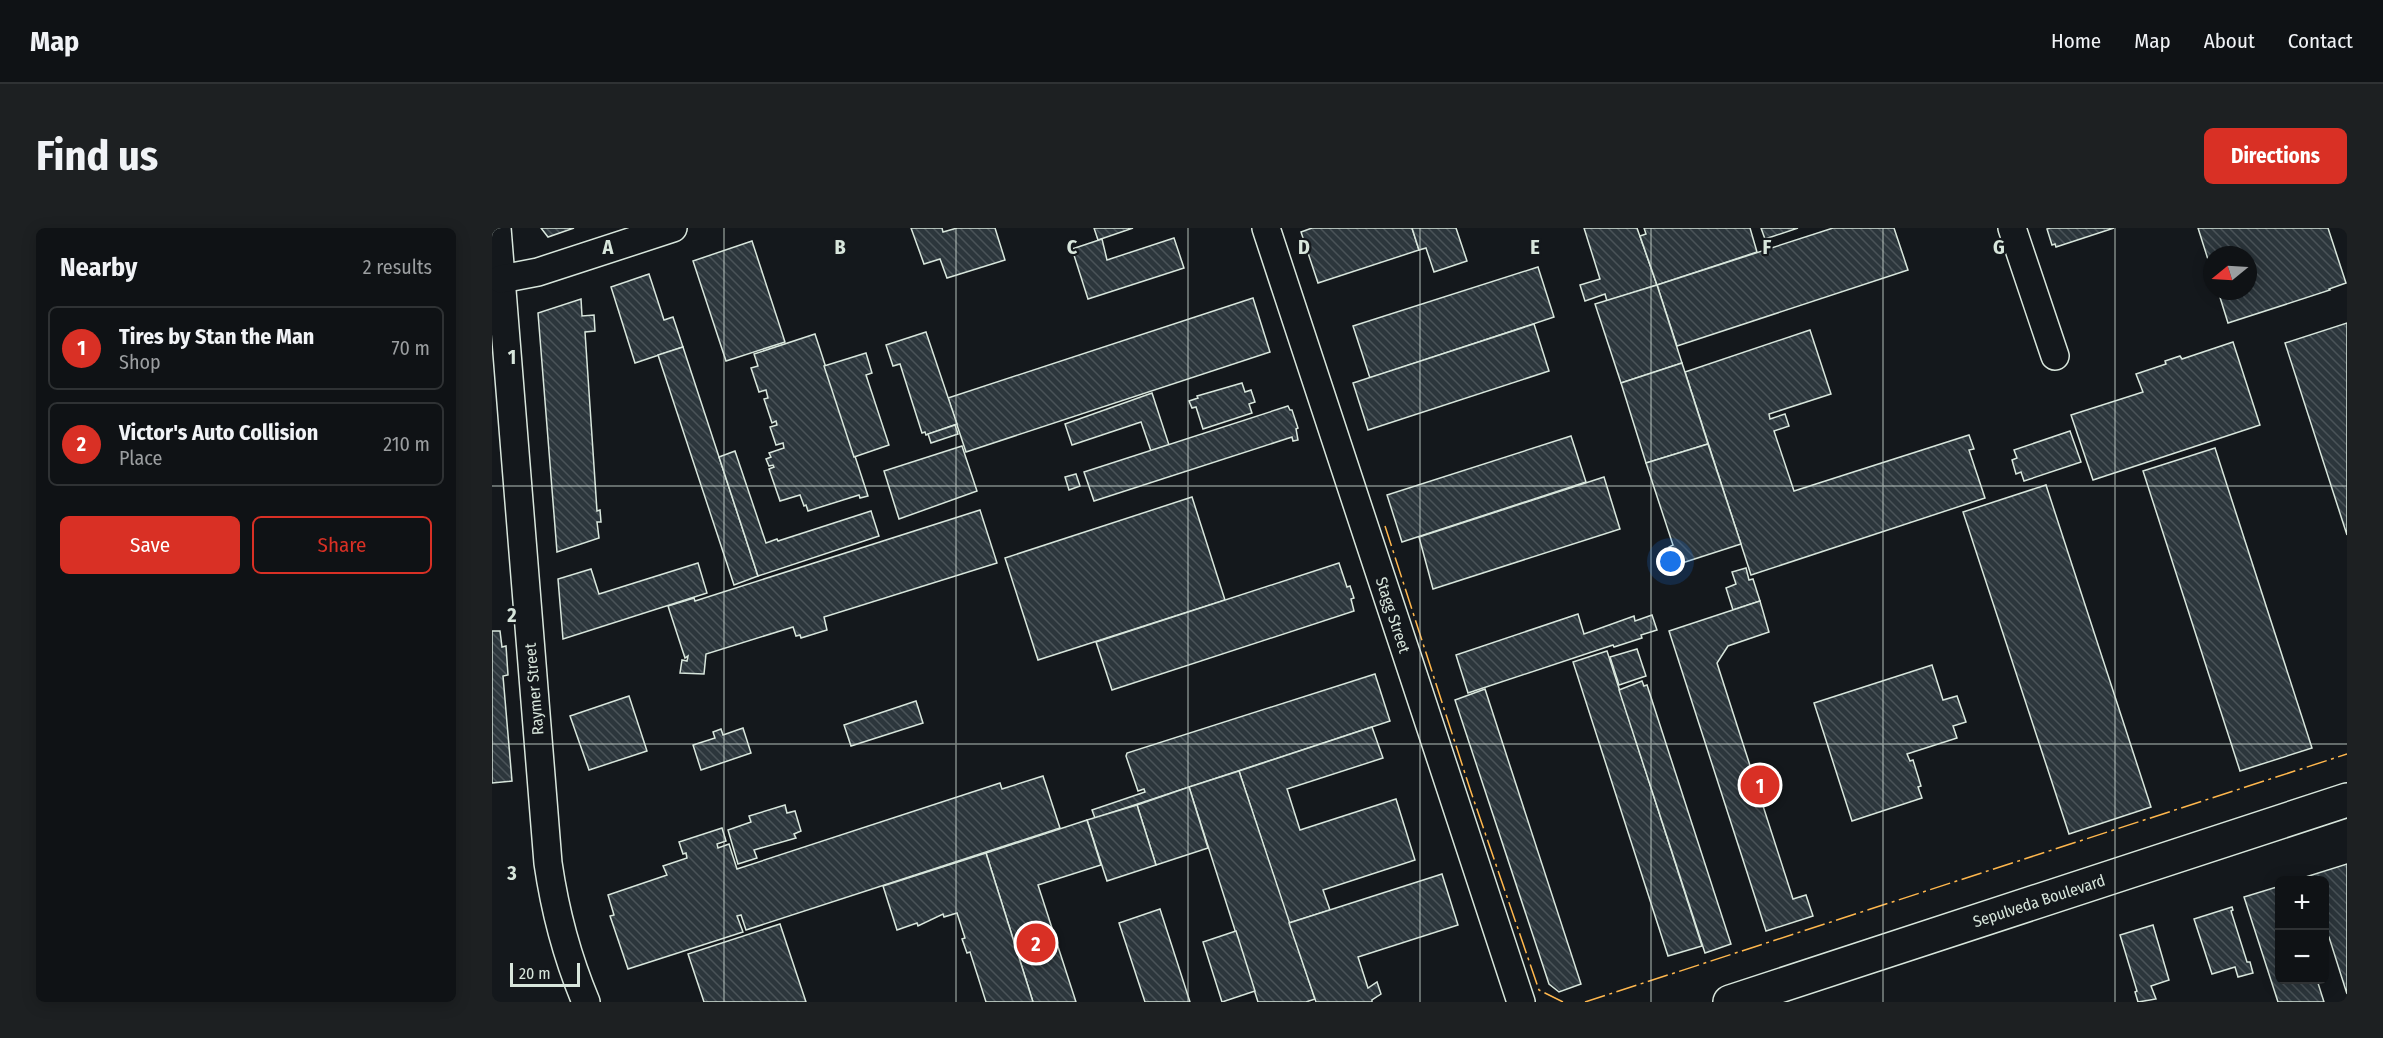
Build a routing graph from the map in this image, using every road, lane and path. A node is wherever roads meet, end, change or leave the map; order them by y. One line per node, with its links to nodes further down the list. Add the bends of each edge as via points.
1 (497, 228): 5 (street, Raymer Street)
2 (673, 228): 5 (street, via 538,272)
3 (1266, 228): 9 (street, Stagg Street)
4 (2012, 228): 6 (street)
5 (501, 279): 8 (street, Raymer Street, via 548,863 553,902)
6 (2055, 356)
7 (2347, 800): 10 (main road, Sepulveda Boulevard)
8 (586, 1002)
9 (1521, 1002)
10 (1730, 1002)

